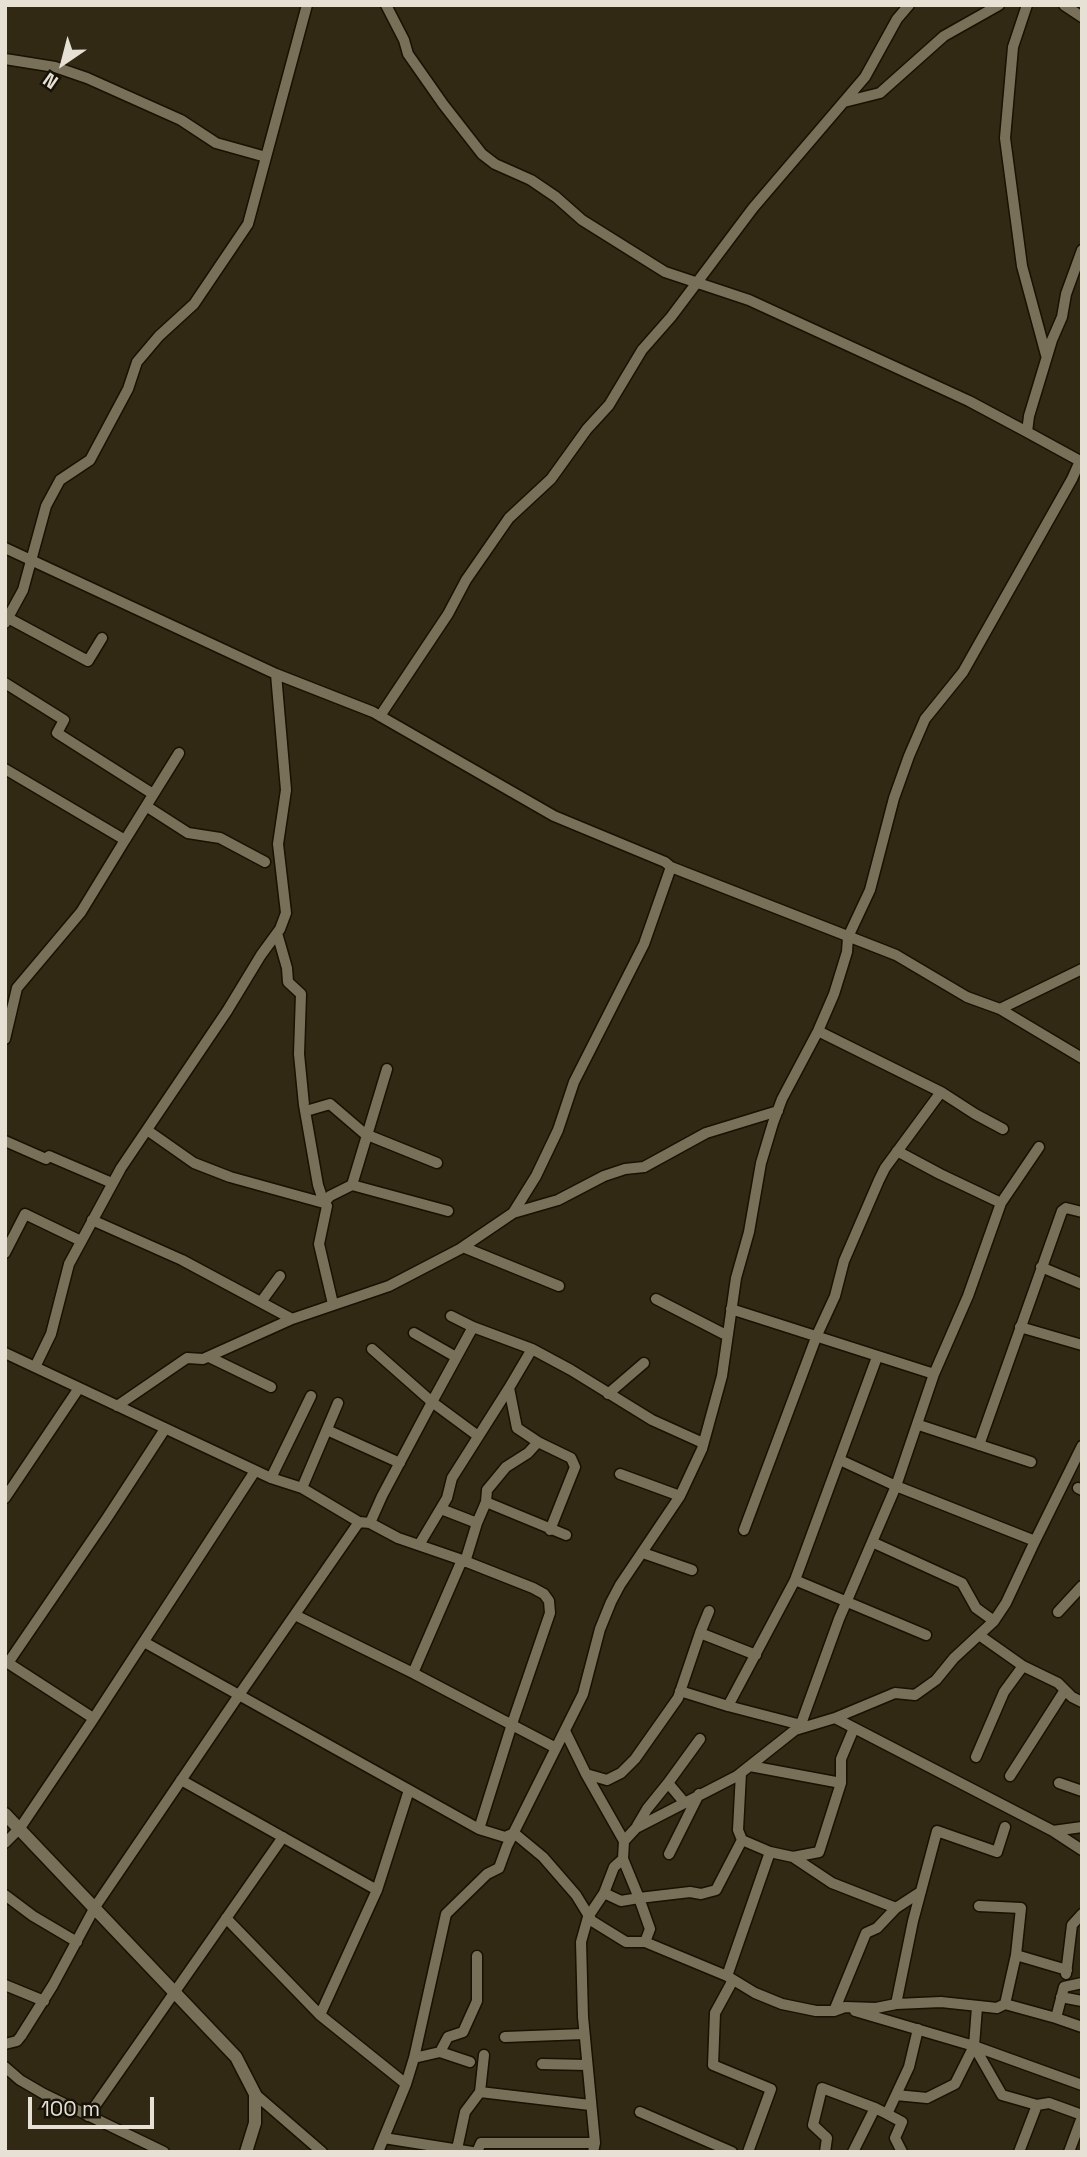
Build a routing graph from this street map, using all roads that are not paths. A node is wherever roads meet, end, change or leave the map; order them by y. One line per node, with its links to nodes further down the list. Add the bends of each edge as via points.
1 (307, 5): 10 (street)
2 (386, 5): 12 (street, via 408,54 482,154 531,180 582,220 665,272)
3 (908, 5): 9 (street, via 865,76)
4 (999, 5): 9 (street, via 944,36 880,93)
5 (1027, 5): 13 (street, via 1013,47 1004,138 1022,266)
6 (1064, 5): 7 (street)
7 (1082, 18)
8 (5, 60): 10 (street, via 55,67 88,78 181,120 216,143)
9 (843, 102): 12 (street)
10 (266, 157): 16 (street, via 248,224 194,304 137,362 128,389 90,460 60,480 46,506)
11 (1082, 250): 13 (street)
12 (696, 283): 14 (street, via 749,300); 21 (street, via 642,350 610,405 551,478 509,518)
13 (1046, 358): 14 (street)
14 (1027, 432): 30 (street, via 1080,461 963,672 925,719 894,797 870,890)
15 (5, 548): 16 (street)
16 (31, 561): 17 (street); 19 (street)
17 (7, 621): 18 (street, via 88,661)
18 (102, 638)
19 (276, 674): 21 (street); 29 (street, via 286,790 278,844 286,913)
20 (5, 683): 24 (street, via 64,720 57,733)
21 (380, 716): 28 (street, via 554,816)
22 (178, 753): 24 (street)
23 (5, 769): 26 (street)
24 (153, 794): 25 (street)
25 (146, 806): 26 (street); 27 (street, via 188,833 220,838)
26 (125, 840): 34 (street, via 80,912 17,988)
27 (265, 862)
28 (671, 867): 30 (street); 53 (street, via 643,944 574,1082 536,1176)
29 (277, 933): 38 (street, via 288,982 301,994 299,1054); 41 (street)
30 (848, 937): 32 (street, via 895,955 967,997); 33 (street, via 841,972)
31 (1082, 969): 32 (street)
32 (1000, 1009): 35 (street)
33 (818, 1031): 37 (street); 39 (street)
34 (5, 1039)
35 (1082, 1058)
36 (387, 1069): 42 (street)
37 (941, 1093): 40 (street); 45 (street)
38 (306, 1111): 42 (street, via 331,1104); 49 (street)
39 (778, 1111): 53 (street, via 706,1133 644,1167 604,1176 558,1200); 65 (street, via 761,1163)
40 (1003, 1129)
41 (147, 1130): 47 (street); 49 (street, via 194,1163)
42 (367, 1135): 46 (street); 48 (street)
43 (5, 1141): 47 (street)
44 (1039, 1147): 50 (street)
45 (897, 1151): 50 (street); 72 (street, via 858,1227)
46 (437, 1163)
47 (112, 1183): 54 (street)
48 (352, 1185): 49 (street); 51 (street)
49 (324, 1203): 64 (street, via 319,1244)
50 (1001, 1203): 82 (street)
51 (448, 1211)
52 (1082, 1212): 58 (street, via 1062,1211)
53 (513, 1213): 56 (street)
54 (92, 1220): 55 (street); 63 (street)
55 (80, 1241): 57 (street, via 24,1214); 81 (street, via 61,1288 51,1335)
56 (463, 1247): 61 (street); 64 (street, via 388,1286)
57 (5, 1253)
58 (1041, 1267): 60 (street); 69 (street)
59 (281, 1276): 63 (street)
60 (1082, 1284)
61 (559, 1286)
62 (656, 1299): 71 (street)
63 (261, 1302): 67 (street)
64 (333, 1304): 67 (street)
65 (731, 1308): 71 (street); 72 (street)
66 (451, 1315): 68 (street)
67 (292, 1319): 77 (street)
68 (473, 1327): 75 (street); 78 (street)
69 (1020, 1327): 73 (street); 97 (street)
70 (414, 1333): 78 (street)
71 (726, 1335): 96 (street, via 722,1376)
72 (817, 1335): 79 (street); 114 (street)
73 (1082, 1345)
74 (372, 1349): 88 (street)
75 (532, 1349): 85 (street); 86 (street)
76 (5, 1353): 81 (street)
77 (209, 1357): 83 (street); 90 (street, via 187,1358)
78 (456, 1357): 88 (street)
79 (877, 1357): 82 (street); 99 (street)
80 (644, 1363): 86 (street)
81 (35, 1367): 84 (street)
82 (934, 1374): 91 (street)
83 (271, 1387)
84 (79, 1388): 90 (street); 108 (street)
85 (509, 1388): 94 (street); 95 (street, via 517,1428)
86 (608, 1394): 96 (street)
87 (311, 1396): 104 (street)
88 (432, 1402): 94 (street); 101 (street)
89 (338, 1403): 93 (street)
90 (117, 1406): 92 (street)
91 (919, 1425): 97 (street); 105 (street)
92 (165, 1429): 102 (street); 134 (street)
93 (327, 1430): 101 (street); 106 (street)
94 (478, 1436): 110 (street, via 452,1478)
95 (538, 1442): 109 (street, via 506,1467 487,1490); 113 (street, via 572,1458 575,1467)
96 (703, 1443): 107 (street)
97 (979, 1445): 100 (street)
98 (1082, 1446): 116 (street)
99 (840, 1460): 105 (street); 122 (street)
100 (1031, 1462)
101 (400, 1464): 111 (street)
102 (255, 1471): 104 (street); 132 (street)
103 (620, 1474): 107 (street)
104 (271, 1479): 106 (street)
105 (896, 1486): 116 (street); 117 (street)
106 (302, 1488): 111 (street)
107 (680, 1496): 119 (street)
108 (5, 1498)
109 (486, 1502): 112 (street); 113 (street)
110 (441, 1509): 112 (street); 118 (street)
111 (364, 1522): 118 (street); 127 (street)
112 (477, 1523): 120 (street)
113 (550, 1530): 115 (street)
114 (744, 1530)
115 (566, 1535)
116 (1035, 1541): 128 (street)
117 (872, 1542): 124 (street); 128 (street, via 962,1583 976,1608)
118 (419, 1545): 120 (street)
119 (643, 1553): 121 (street); 147 (street, via 611,1602 583,1694)
120 (464, 1561): 136 (street); 144 (street, via 533,1588 549,1601 550,1614)
121 (692, 1570)
122 (795, 1580): 124 (street); 133 (street)
123 (1082, 1586): 126 (street)
124 (847, 1600): 130 (street); 145 (street)
125 (709, 1611): 129 (street)
126 (1058, 1612)
127 (295, 1615): 136 (street); 139 (street)
128 (994, 1621): 131 (street)
129 (700, 1633): 133 (street); 138 (street)
130 (926, 1635)
131 (979, 1635): 135 (street); 143 (street, via 915,1695 895,1692)
132 (144, 1642): 139 (street); 142 (street)
133 (757, 1655): 141 (street)
134 (7, 1662): 142 (street)
135 (1023, 1666): 137 (street); 150 (street, via 1004,1692)
136 (413, 1673): 144 (street)
137 (1065, 1689): 140 (street); 154 (street)
138 (680, 1691): 141 (street); 153 (street, via 655,1733 621,1773 607,1780)
139 (239, 1695): 155 (street); 159 (street)
140 (1082, 1702)
141 (728, 1706): 145 (street)
142 (93, 1718): 166 (street)
143 (835, 1718): 145 (street); 146 (street)
144 (512, 1724): 149 (street); 168 (street)
145 (804, 1725): 151 (street)
146 (854, 1728): 157 (street, via 841,1759); 169 (street)
147 (565, 1731): 149 (street); 153 (street)
148 (700, 1739): 156 (street)
149 (556, 1748): 170 (street)
150 (976, 1757)
151 (750, 1766): 152 (street); 157 (street)
152 (741, 1773): 161 (street); 172 (street, via 738,1830)
153 (586, 1774): 173 (street)
154 (1010, 1776)
155 (181, 1780): 171 (street); 186 (street)
156 (668, 1783): 162 (street); 167 (street)
157 (841, 1783): 178 (street, via 818,1852)
158 (1059, 1783): 160 (street)
159 (409, 1790): 168 (street); 180 (street)
160 (1082, 1791)
161 (699, 1794): 162 (street); 177 (street)
162 (684, 1802): 167 (street)
163 (5, 1815): 166 (street)
164 (1005, 1827): 182 (street, via 997,1852 937,1831)
165 (1082, 1827): 169 (street)
166 (20, 1828): 174 (street); 186 (street)
167 (636, 1828): 173 (street)
168 (479, 1829): 170 (street, via 505,1837)
169 (1053, 1831): 175 (street)
170 (514, 1833): 189 (street, via 543,1857 576,1895); 217 (street, via 499,1868 446,1914)
171 (283, 1837): 180 (street); 190 (street)
172 (742, 1840): 176 (street); 184 (street, via 716,1890)
173 (624, 1841): 179 (street)
174 (5, 1843)
175 (1081, 1848)
176 (770, 1852): 178 (street); 196 (street)
177 (669, 1854)
178 (793, 1857): 187 (street, via 832,1883)
179 (624, 1859): 181 (street, via 614,1867); 184 (street)
180 (377, 1890): 207 (street)
181 (604, 1893): 184 (street, via 621,1901); 189 (street)
182 (919, 1893): 187 (street); 203 (street)
183 (5, 1895): 191 (street)
184 (639, 1898): 192 (street, via 650,1929)
185 (979, 1906): 193 (street, via 1021,1908)
186 (95, 1908): 191 (street); 199 (street)
187 (896, 1908): 206 (street, via 866,1933)
188 (1082, 1914): 195 (street, via 1072,1925)
189 (588, 1917): 192 (street, via 626,1942); 211 (street, via 581,1942)
190 (226, 1918): 199 (street); 207 (street)
191 (77, 1942): 201 (street)
192 (645, 1942): 196 (street)
193 (1016, 1955): 195 (street); 204 (street)
194 (477, 1956): 215 (street, via 477,2001 463,2032 448,2037)
195 (1067, 1970): 200 (street)
196 (730, 1978): 206 (street, via 782,2004 816,2011); 243 (street, via 715,2013 713,2065 771,2089)
197 (1082, 1983): 200 (street)
198 (5, 1985): 201 (street)
199 (175, 1991): 225 (street, via 236,2057); 232 (street)
200 (1063, 1992): 202 (street); 208 (street)
201 (44, 2001): 213 (street, via 21,2036)
202 (1082, 2001)
203 (896, 2004): 205 (street, via 941,2002); 206 (street)
204 (1005, 2004): 205 (street); 208 (street)
205 (977, 2007): 214 (street)
206 (839, 2009): 210 (street)
207 (320, 2015): 222 (street)
208 (1056, 2018): 209 (street)
209 (1082, 2027)
210 (918, 2029): 214 (street); 226 (street)
211 (584, 2034): 212 (street); 220 (street)
212 (505, 2037)
213 (5, 2044)
214 (974, 2046): 223 (street); 226 (street, via 955,2084 927,2098); 228 (street, via 1002,2095)
215 (440, 2052): 217 (street); 218 (street)
216 (484, 2054): 224 (street)
217 (414, 2058): 222 (street)
218 (470, 2062)
219 (542, 2064): 220 (street)
220 (587, 2065): 227 (street)
221 (5, 2067): 232 (street, via 20,2080)
222 (406, 2084): 234 (street)
223 (1082, 2085)
224 (480, 2092): 227 (street); 236 (street, via 465,2112)
225 (254, 2094): 238 (street, via 255,2123); 239 (street)
226 (896, 2095): 231 (street)
227 (590, 2105): 235 (street)
228 (1037, 2105): 233 (street, via 1049,2102); 247 (street)
229 (875, 2109): 231 (street); 244 (street, via 822,2088 813,2125 827,2138); 245 (street)
230 (640, 2112): 242 (street)
231 (887, 2115): 246 (street, via 902,2122 895,2138)
232 (88, 2116): 237 (street)
233 (1082, 2116): 248 (street)
234 (384, 2138): 236 (street); 240 (street)
235 (594, 2147): 241 (street, via 481,2143)
236 (457, 2149): 241 (street)
237 (164, 2152)
238 (246, 2152)
239 (322, 2152)
240 (378, 2152)
241 (475, 2152)
242 (732, 2152)
243 (748, 2152)
244 (825, 2152)
245 (853, 2152)
246 (902, 2152)
247 (1018, 2152)
248 (1069, 2152)

